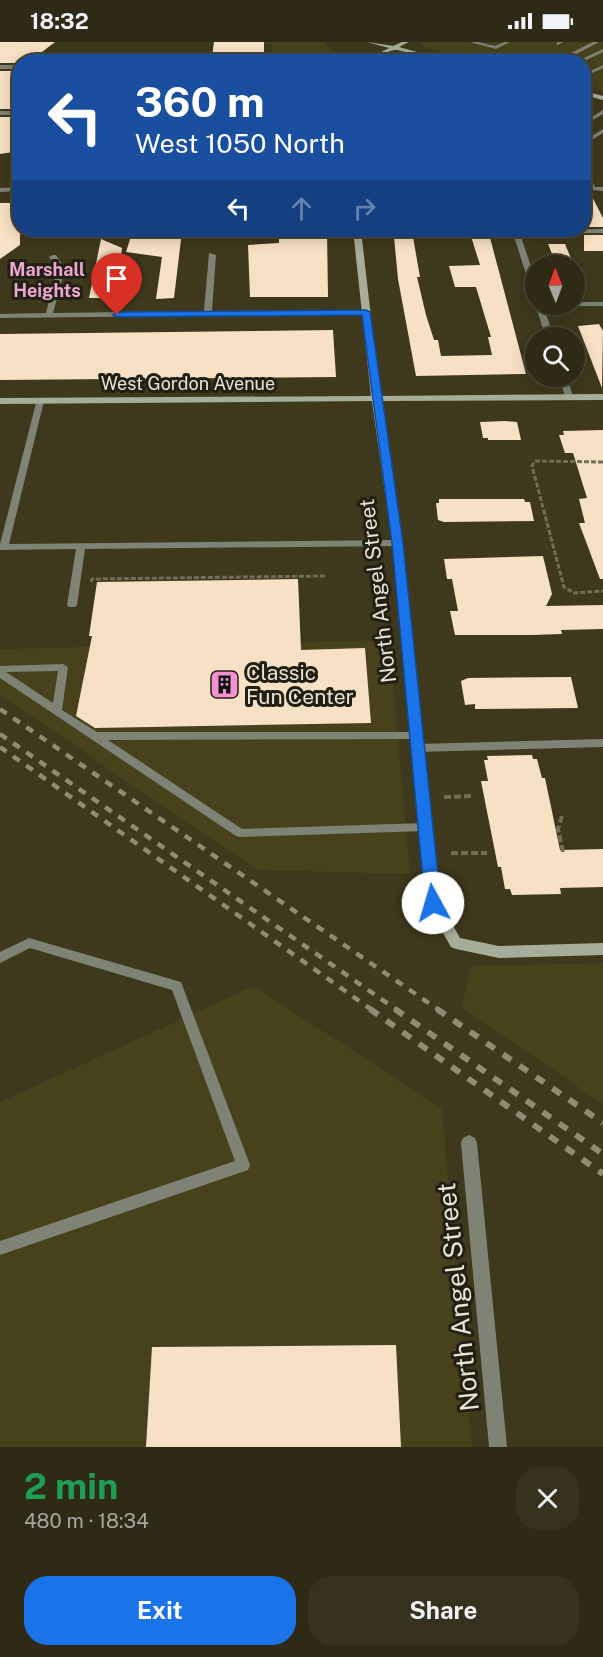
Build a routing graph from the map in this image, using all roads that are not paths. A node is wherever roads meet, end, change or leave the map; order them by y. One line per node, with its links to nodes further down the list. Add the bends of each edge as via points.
1 (370, 42): 7 (street)
2 (406, 42): 7 (street)
3 (472, 42): 8 (lane)
4 (508, 42): 8 (lane)
5 (580, 42): 6 (lane)
6 (594, 43): 15 (lane)
7 (394, 48): 10 (street); 11 (street)
8 (494, 49): 9 (lane); 12 (lane)
9 (514, 52): 13 (lane); 14 (lane)
10 (381, 54)
11 (418, 54)
12 (485, 54)
13 (511, 54)
14 (529, 54)
15 (571, 54)
16 (358, 237): 23 (street, North Angel Street)
17 (517, 237): 20 (street)
18 (212, 255): 24 (street)
19 (53, 257): 25 (street, via 61,269)
20 (525, 261)
21 (603, 303): 22 (street)
22 (585, 304)
23 (366, 312): 24 (street); 30 (street, North Angel Street)
24 (208, 314): 25 (street)
25 (49, 315): 26 (street)
26 (0, 316)
27 (566, 387): 28 (street)
28 (569, 397): 29 (street, West Gordon Avenue); 30 (street, West Gordon Avenue)
29 (603, 397)
30 (376, 399): 32 (street, West Gordon Avenue); 33 (street, North Angel Street)
31 (0, 401): 32 (street, West Gordon Avenue)
32 (40, 401): 35 (lane)
33 (397, 543): 34 (lane); 39 (street, North Angel Street)
34 (81, 546): 35 (lane); 36 (lane)
35 (2, 547)
36 (72, 605)
37 (0, 671): 38 (lane); 38 (lane, via 63,667)
38 (57, 711): 40 (lane)
39 (416, 735): 40 (lane); 42 (street, North Angel Street)
40 (94, 736): 43 (lane, via 240,833)
41 (603, 743): 42 (lane)
42 (418, 748): 43 (street, North Angel Street)
43 (425, 827): 44 (street, North Angel Street, via 433,903 456,943 499,952)
44 (603, 949)
45 (0, 958): 47 (lane, via 29,943 177,987 243,1166)
46 (469, 1143): 48 (street, North Angel Street)
47 (0, 1248)
48 (498, 1447)

